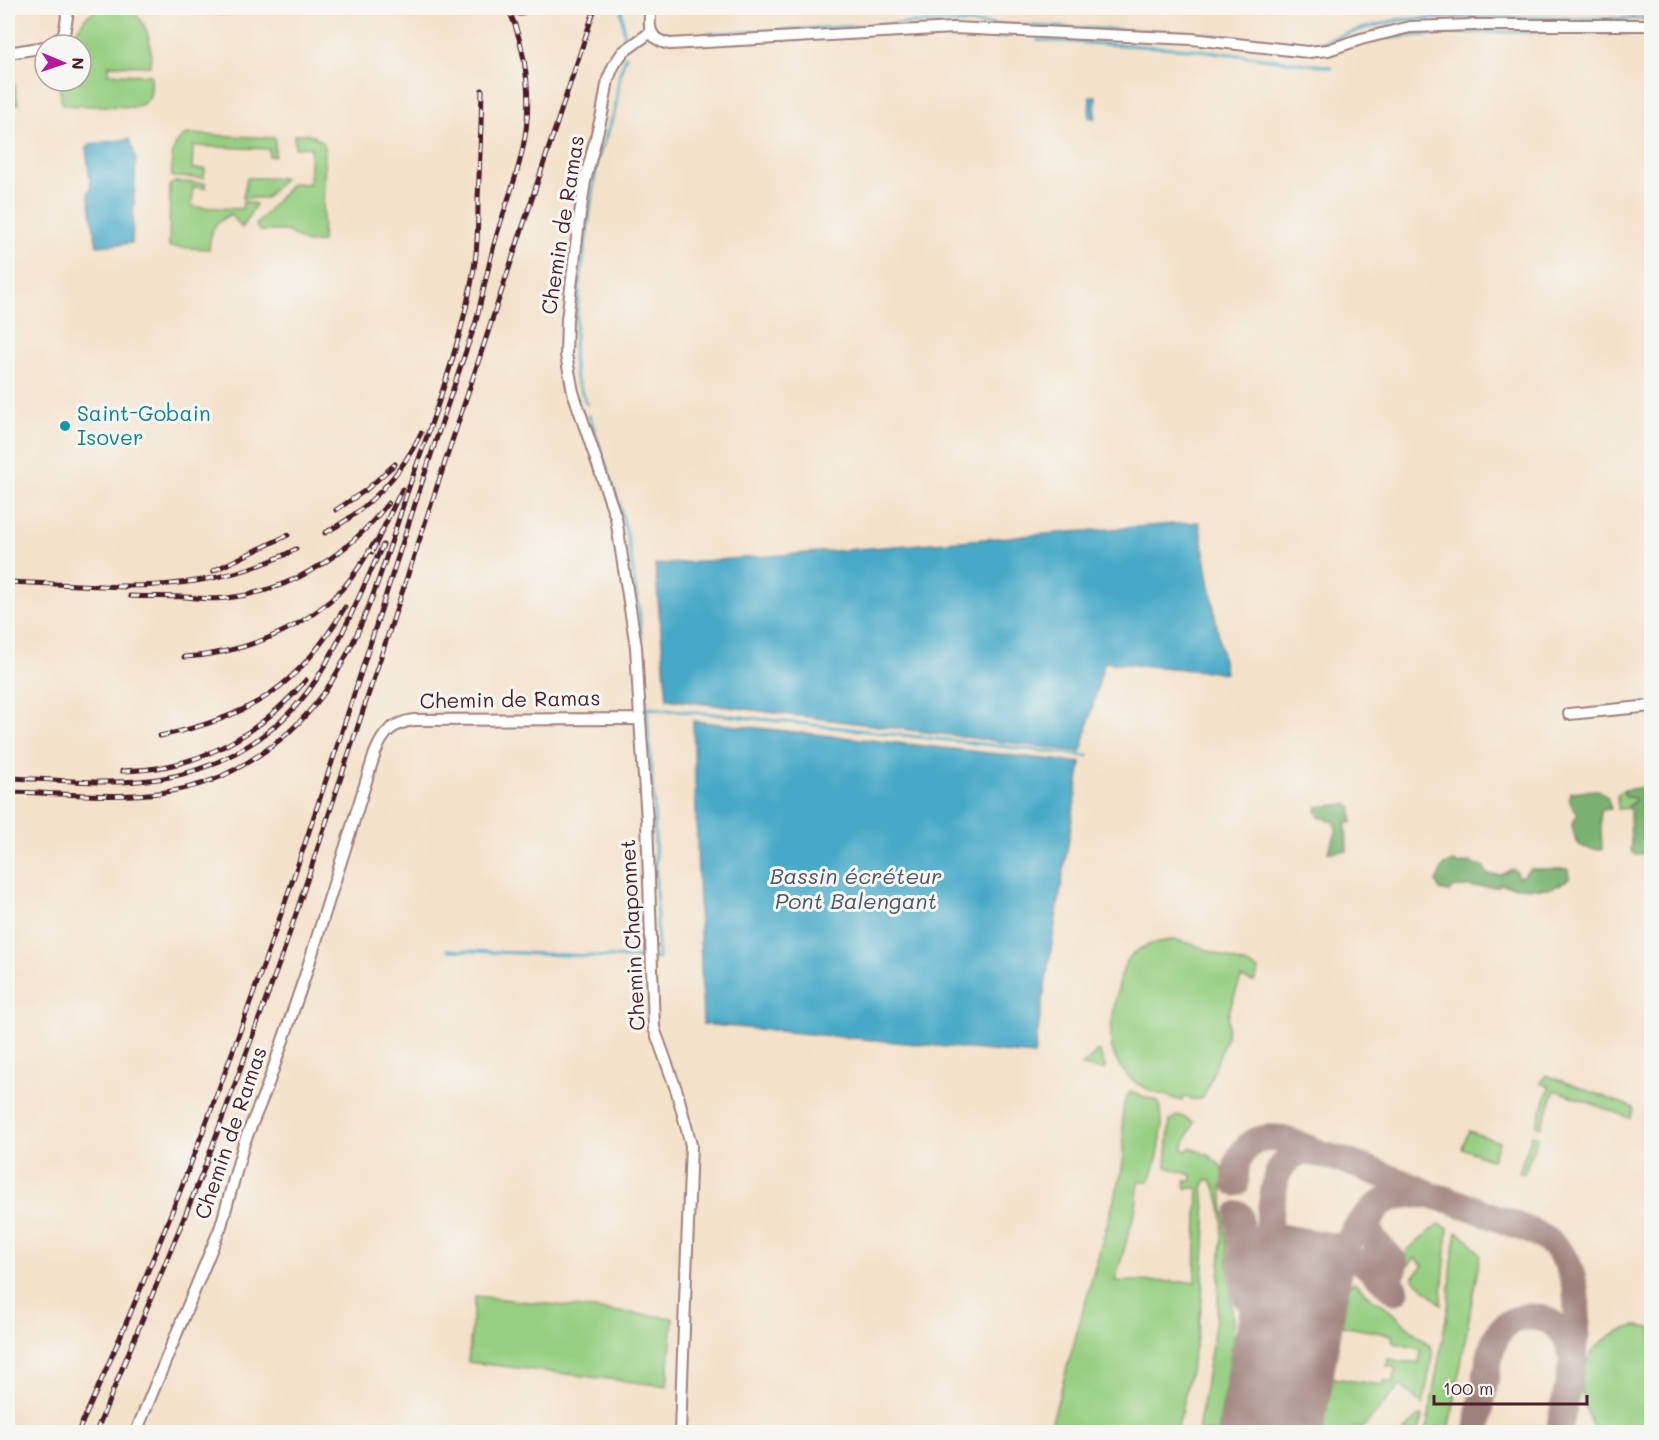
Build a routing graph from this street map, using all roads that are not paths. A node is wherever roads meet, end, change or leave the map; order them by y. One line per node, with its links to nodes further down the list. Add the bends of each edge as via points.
1 (66, 8): 5 (street)
2 (651, 8): 4 (street)
3 (1652, 25): 4 (street, via 1410,27 1308,52 1192,39 953,28 670,44 661,42)
4 (651, 32): 10 (street, Chemin de Ramas, via 622,52 608,79 585,181 566,355 573,392 616,518 636,647)
5 (64, 33)
6 (33, 49): 7 (street)
7 (8, 53)
8 (1652, 706): 9 (street)
9 (1569, 714)
10 (640, 719): 11 (street, Chemin de Ramas, via 414,720 395,725 385,733 375,753 271,1076 244,1143 221,1226); 12 (street, Chemin Chaponnet, via 654,1029 691,1145)
11 (136, 1432)
12 (680, 1432)

